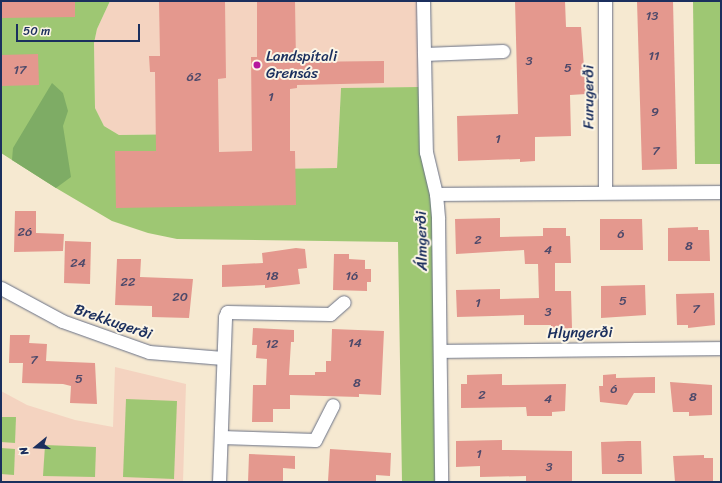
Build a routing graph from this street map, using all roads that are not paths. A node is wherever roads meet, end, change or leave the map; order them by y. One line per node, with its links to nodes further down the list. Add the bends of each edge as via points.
1 (423, 1): 4 (street, Álmgerði)
2 (605, 1): 5 (street, Furugerði)
3 (503, 51): 4 (street)
4 (424, 54): 7 (street, Álmgerði, via 426,152)
5 (605, 192): 6 (street); 7 (street)
6 (721, 192)
7 (436, 194): 11 (street, Álmgerði)
8 (1, 288): 12 (street, Brekkugerði, via 62,321 128,345 171,356)
9 (344, 302): 12 (street, via 330,314 228,312 225,317)
10 (721, 348): 11 (street, Hlyngerði)
11 (440, 351): 16 (street, Álmgerði)
12 (223, 358): 14 (street)
13 (333, 405): 14 (street, via 315,440)
14 (221, 437): 15 (street)
15 (219, 482)
16 (441, 482)

